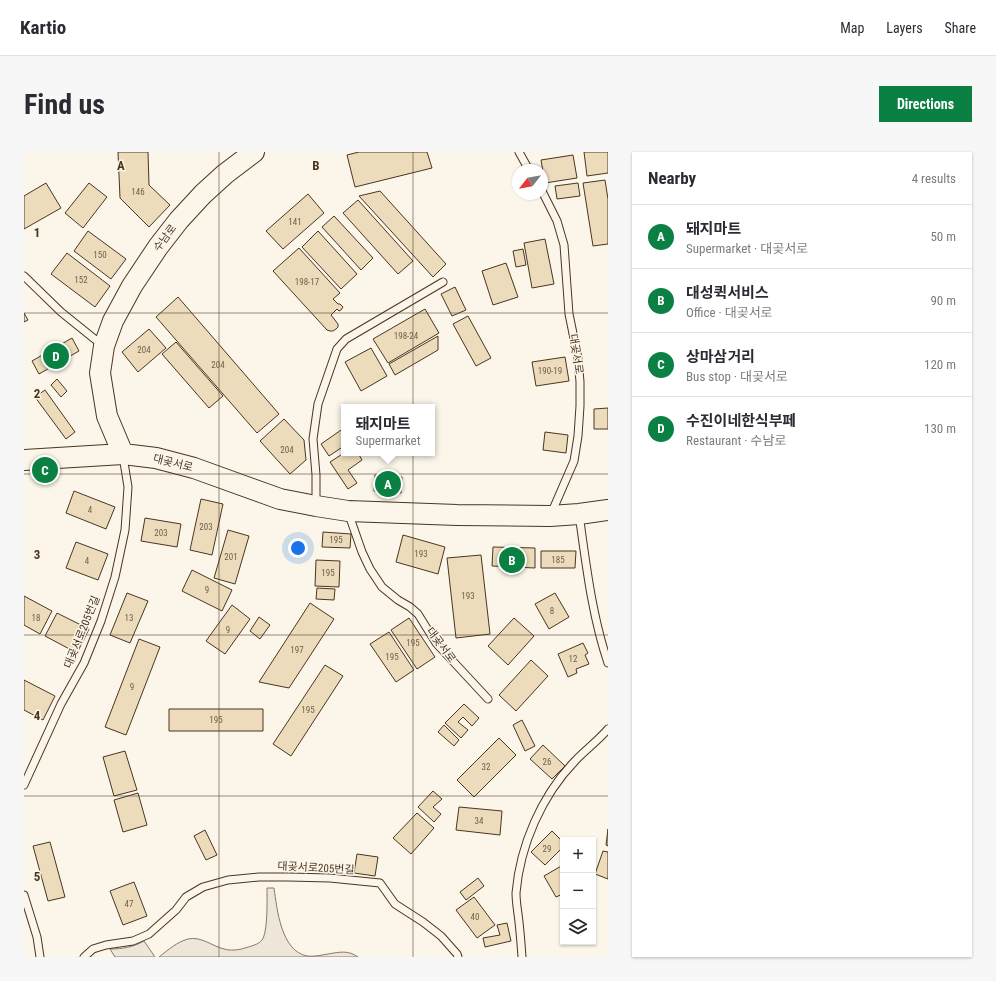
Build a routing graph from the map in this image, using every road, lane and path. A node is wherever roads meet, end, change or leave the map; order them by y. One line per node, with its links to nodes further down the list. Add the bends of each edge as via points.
1 (254, 152): 7 (street, 수남로, via 204,194 158,247 132,286 113,321)
2 (519, 152): 3 (lane)
3 (526, 164)
4 (546, 200): 14 (lane, 대곶서로, via 557,221 564,246 569,314 580,382 574,461)
5 (24, 276): 7 (lane, via 61,312)
6 (443, 282): 10 (lane, via 346,339 337,349 318,404 312,439)
7 (104, 346): 8 (street, 수남로, via 100,373 106,416)
8 (123, 454): 9 (street, 대곶서로); 10 (street, 대곶서로, via 156,458 194,468 280,499); 18 (lane, 대곶서로205번길, via 128,487 125,530 115,577 84,663 61,704)
9 (24, 460)
10 (316, 506): 11 (street, 대곶서로)
11 (348, 510): 14 (street, 대곶서로); 16 (lane, 대곶서로, via 362,552 382,587 418,614 436,642)
12 (608, 510): 13 (street, 대곶서로)
13 (579, 514): 14 (street, 대곶서로); 15 (lane, via 592,600)
14 (550, 516)
15 (608, 663)
16 (488, 699)
17 (608, 729): 23 (lane, via 575,761 554,787 538,813 526,841 516,894)
18 (24, 785)
19 (24, 895): 20 (lane, via 37,937)
20 (40, 957)
21 (84, 957): 22 (lane, 대곶서로205번길, via 106,945 118,944 149,934 176,910 186,897 203,887 228,880 259,877 330,878 380,883 395,904 441,936)
22 (458, 957)
23 (522, 957)

